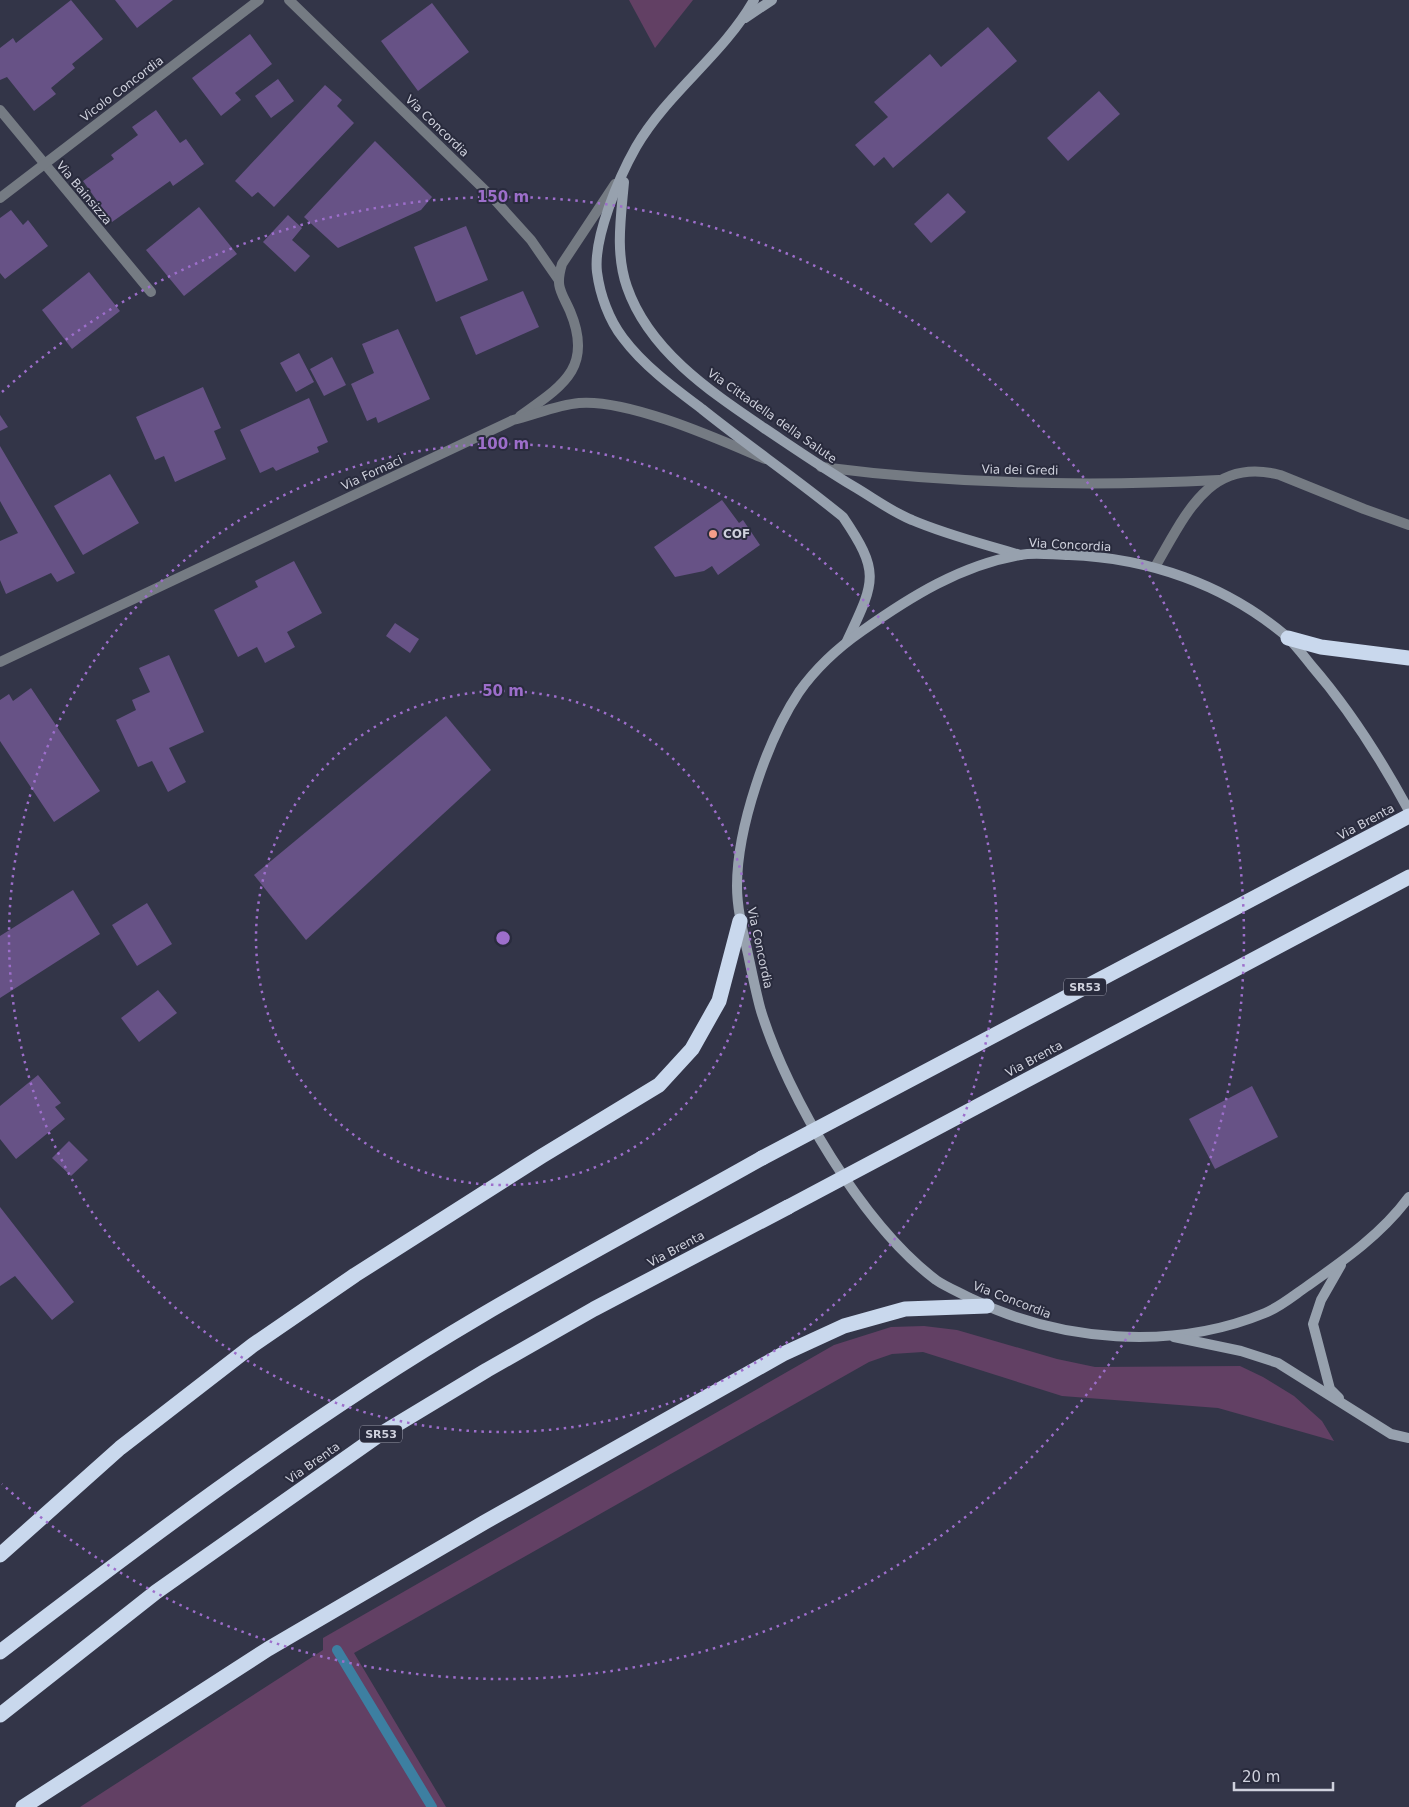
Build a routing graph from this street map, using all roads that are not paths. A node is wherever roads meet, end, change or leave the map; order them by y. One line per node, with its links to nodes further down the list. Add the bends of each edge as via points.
1 (259, 0): 7 (street, Vicolo Concordia)
2 (289, 0): 10 (street, Via Concordia, via 493,198 531,240)
3 (754, 0): 5 (street, Via Cittadella della Salute)
4 (772, 0): 5 (street, Via Cittadella della Salute)
5 (742, 20): 8 (street, Via Cittadella della Salute, via 669,101 636,148)
6 (0, 110): 7 (street, Via Bainsizza)
7 (43, 164): 9 (street, Vicolo Concordia); 11 (street, Via Bainsizza)
8 (625, 170): 10 (street, via 562,264); 13 (street, Via Cittadella della Salute, via 598,239 597,272 610,316 623,338 642,359); 14 (street, Via Cittadella della Salute, via 620,259 628,289 650,329 666,350 717,396)
9 (0, 198)
10 (558, 279): 12 (street, Via Concordia, via 578,334 580,349 576,363 559,387)
11 (151, 292)
12 (513, 420): 13 (street, Via Fornaci, via 573,404 632,409 728,443); 22 (street, Via Fornaci)
13 (768, 461): 20 (street, Via Cittadella della Salute, via 843,516 861,543 872,572 868,598)
14 (821, 467): 15 (street, Via dei Gredi, via 905,478 1016,484); 17 (street, Via Cittadella della Salute, via 911,520)
15 (1219, 480): 16 (street, Via dei Gredi, via 1235,474 1268,472); 18 (street, Via dei Gredi, via 1202,492)
16 (1409, 525)
17 (1020, 555): 18 (street, Via Concordia, via 1096,556); 20 (street, Via Concordia, via 960,573 910,598)
18 (1155, 567): 19 (street, Via Concordia, via 1239,602)
19 (1288, 638): 21 (highway, via 1330,648); 23 (street, Via Concordia, via 1341,700 1386,768)
20 (847, 642): 26 (street, Via Concordia, via 799,693 767,754 742,846 737,884)
21 (1409, 658)
22 (0, 662)
23 (1409, 811)
24 (1409, 816): 34 (highway, Via Brenta / SR53, bridge, via 762,1158 479,1318 292,1438 122,1558)
25 (1409, 877): 35 (highway, Via Brenta / SR53, bridge, via 511,1356 376,1437 156,1592)
26 (740, 921): 29 (street, Via Concordia, via 761,1010 775,1048 800,1103 832,1160 904,1252 938,1282); 33 (highway, via 719,1001 692,1049 659,1085 371,1265 253,1345 120,1448)
27 (1409, 1197): 28 (street, Via Concordia, via 1394,1218)
28 (1343, 1261): 30 (street, Via Concordia, via 1270,1312 1227,1326); 31 (street, via 1321,1300 1312,1324 1330,1389)
29 (987, 1306): 30 (street, Via Concordia, via 1051,1328 1124,1337); 36 (highway, via 906,1310 844,1326 783,1354 268,1649)
30 (1168, 1335): 31 (street, via 1241,1351 1278,1363)
31 (1352, 1411): 32 (street, via 1391,1434)
32 (1409, 1438)
33 (0, 1555)
34 (0, 1652)
35 (0, 1715)
36 (23, 1807)

